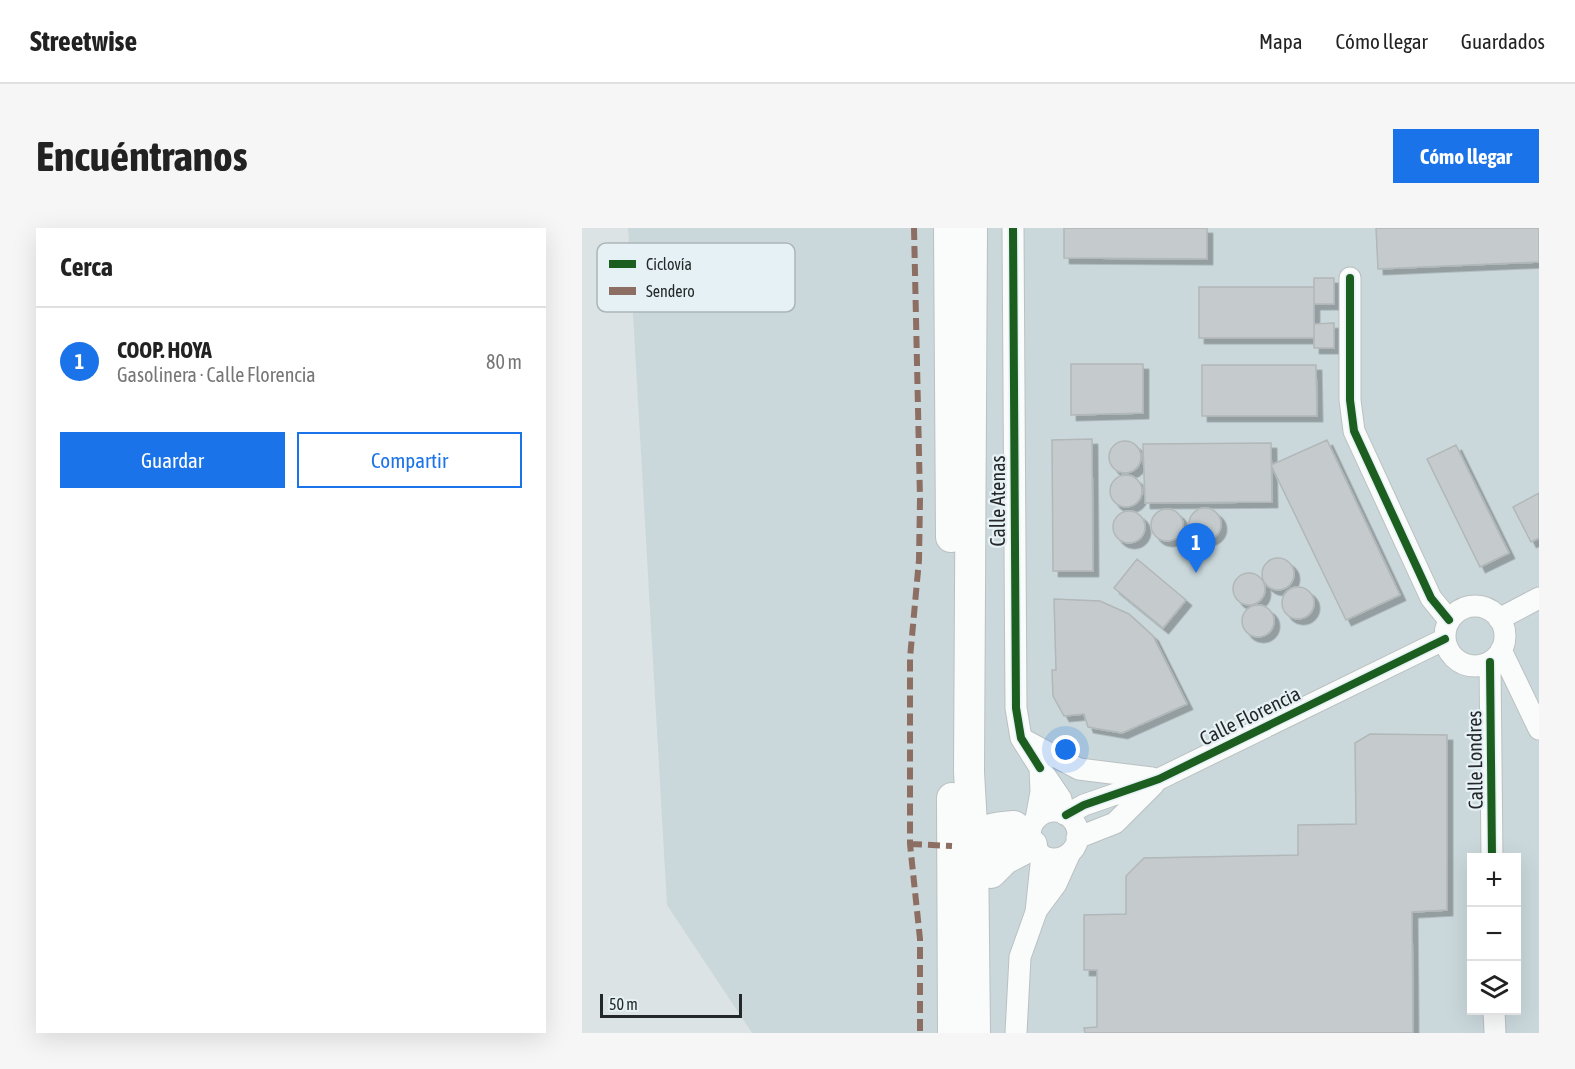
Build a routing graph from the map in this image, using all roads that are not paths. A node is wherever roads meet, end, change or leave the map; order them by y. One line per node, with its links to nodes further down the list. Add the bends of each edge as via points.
1 (949, 228): 5 (main road)
2 (972, 228): 13 (main road)
3 (1013, 228): 11 (street, Calle Atenas, via 1016,708)
4 (1350, 278): 8 (street, via 1350,400 1354,431)
5 (950, 378): 17 (main road, via 961,514 961,825); 24 (main road)
6 (1539, 598): 7 (street)
7 (1499, 619): 8 (street, via 1484,607 1474,606 1455,613); 9 (street, via 1505,634)
8 (1447, 630): 9 (street, via 1448,649 1461,663 1480,666); 14 (street, Calle Florencia)
9 (1495, 656): 10 (street); 19 (street, Calle Londres)
10 (1539, 729)
11 (1021, 738): 12 (street, Calle Atenas); 14 (street, via 1079,769)
12 (1040, 768): 15 (street, Calle Atenas, via 1061,799); 16 (street, via 1041,792)
13 (969, 772): 16 (main road, via 992,807); 17 (main road)
14 (1159, 779): 15 (street, Calle Florencia); 18 (street, Calle Florencia, via 1115,823)
15 (1065, 814): 16 (street, via 1043,813); 18 (street, via 1074,822)
16 (1031, 835): 17 (main road, via 989,828); 18 (street, via 1049,859 1060,858); 20 (main road); 22 (street)
17 (973, 842): 20 (main road); 21 (main road); 25 (main road, via 964,873)
18 (1073, 846): 22 (street, via 1056,884)
19 (1492, 853)
20 (1005, 859): 21 (main road, via 987,878)
21 (974, 908): 26 (main road)
22 (1036, 911): 27 (street, via 1020,957)
23 (1494, 1015): 28 (street)
24 (953, 1033)
25 (958, 1033)
26 (975, 1033)
27 (1016, 1033)
28 (1495, 1033)

